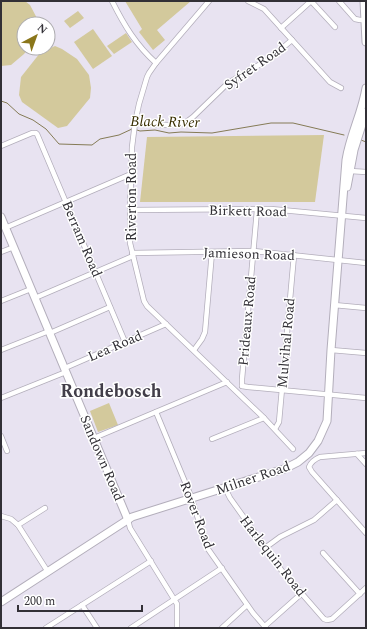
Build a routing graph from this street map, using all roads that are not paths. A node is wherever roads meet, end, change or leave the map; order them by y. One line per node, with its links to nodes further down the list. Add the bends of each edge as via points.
1 (112, 1): 12 (street, via 136,43)
2 (209, 1): 12 (street, Riverton Road)
3 (248, 1): 8 (street, via 264,9)
4 (311, 1): 8 (street); 9 (street)
5 (338, 1): 7 (street, via 355,19)
6 (364, 1): 7 (main road)
7 (366, 20): 11 (main road)
8 (281, 28): 10 (street)
9 (335, 28)
10 (292, 40): 13 (street, via 330,82); 16 (street, Syfret Road, via 269,59 228,83 185,123)
11 (366, 42)
12 (156, 63): 16 (street, Riverton Road, via 147,77)
13 (341, 88)
14 (366, 88): 24 (main road, Milner Road, via 347,148)
15 (366, 112): 18 (main road, Milner Road)
16 (134, 124): 20 (street, Riverton Road)
17 (1, 146): 21 (street, Berram Road, via 36,133)
18 (350, 171): 19 (street); 24 (main road, Milner Road)
19 (366, 172)
20 (131, 174): 21 (street); 22 (street, Riverton Road)
21 (66, 202): 27 (street); 36 (street, Berram Road)
22 (130, 210): 23 (street, Birkett Road); 32 (street, Riverton Road)
23 (257, 210): 24 (street, Birkett Road); 29 (street, Prideaux Road)
24 (342, 214): 26 (street, Birkett Road); 34 (main road, Milner Road)
25 (1, 217): 27 (main road, Sandown Road)
26 (366, 218)
27 (5, 228): 28 (main road, Sandown Road)
28 (14, 247): 30 (street); 37 (main road, Sandown Road)
29 (253, 251): 31 (street, Jamieson Road); 33 (street, Jamieson Road); 52 (street, Prideaux Road)
30 (1, 252)
31 (212, 252): 32 (street, Jamieson Road); 47 (street, via 205,332)
32 (133, 254): 36 (street, Jamieson Road); 43 (street, Riverton Road, via 145,304)
33 (294, 255): 34 (street, Jamieson Road); 53 (street, Mulvihal Road)
34 (338, 260): 35 (street, Jamieson Road); 40 (main road, Milner Road)
35 (366, 262)
36 (96, 272): 38 (street, Jamieson Road); 41 (street, Berram Road)
37 (31, 289): 38 (main road, Sandown Road); 39 (street)
38 (35, 298): 44 (main road, Sandown Road)
39 (1, 301)
40 (334, 305): 42 (street); 48 (main road, Milner Road)
41 (110, 307): 44 (street); 45 (street, Berram Road)
42 (366, 308)
43 (166, 324): 45 (street, Lea Road); 47 (street, Riverton Road)
44 (50, 332): 46 (street); 50 (main road, Sandown Road)
45 (125, 342): 50 (street, Lea Road)
46 (1, 350)
47 (194, 350): 51 (street, Riverton Road)
48 (331, 350): 49 (street); 55 (main road, Milner Road)
49 (366, 353)
50 (65, 370): 56 (street, Lea Road); 62 (main road, Sandown Road)
51 (227, 382): 54 (street, Riverton Road); 58 (street)
52 (242, 386): 53 (street); 54 (street)
53 (282, 390): 55 (street); 60 (street, Mulvihal Road, via 279,422)
54 (237, 391): 59 (street, Riverton Road)
55 (328, 395): 57 (street); 69 (main road, Milner Road, via 328,417 325,426 318,441 305,456 284,469)
56 (1, 398)
57 (366, 398)
58 (156, 412): 62 (street); 70 (street, Rover Road)
59 (264, 418): 60 (street, Riverton Road); 63 (street)
60 (275, 430): 64 (street, Riverton Road)
61 (1, 436): 65 (street)
62 (94, 438): 74 (main road, Sandown Road)
63 (212, 439)
64 (293, 449)
65 (7, 451)
66 (366, 453): 67 (street)
67 (357, 454): 68 (street); 71 (street, via 325,456 316,459 309,467)
68 (366, 464)
69 (225, 488): 70 (main road, Milner Road); 77 (street, Harlequin Road)
70 (192, 499): 74 (main road, Milner Road); 80 (street, Rover Road, via 208,549)
71 (337, 500): 76 (street); 77 (street, via 314,520 280,536)
72 (44, 508): 75 (street)
73 (1, 516): 75 (street, via 11,519)
74 (128, 520): 79 (street, Sandown Road, via 130,528); 81 (main road, Milner Road)
75 (18, 525): 81 (street)
76 (366, 532)
77 (265, 548): 83 (street, Harlequin Road)
78 (323, 552): 84 (street)
79 (151, 560): 85 (street, Sandown Road); 87 (street)
80 (222, 568): 85 (street); 88 (street, Rover Road)
81 (48, 572): 86 (main road, Milner Road)
82 (366, 588): 84 (street)
83 (301, 594): 84 (street, Harlequin Road, via 327,620); 89 (street)
84 (360, 594)
85 (174, 600): 92 (street); 93 (street, Sandown Road, via 177,606)
86 (1, 602)
87 (82, 605): 90 (street); 91 (street)
88 (248, 605): 89 (street, Rover Road); 94 (street)
89 (266, 627)
90 (46, 628)
91 (97, 628)
92 (131, 628)
93 (177, 628)
94 (222, 628)

